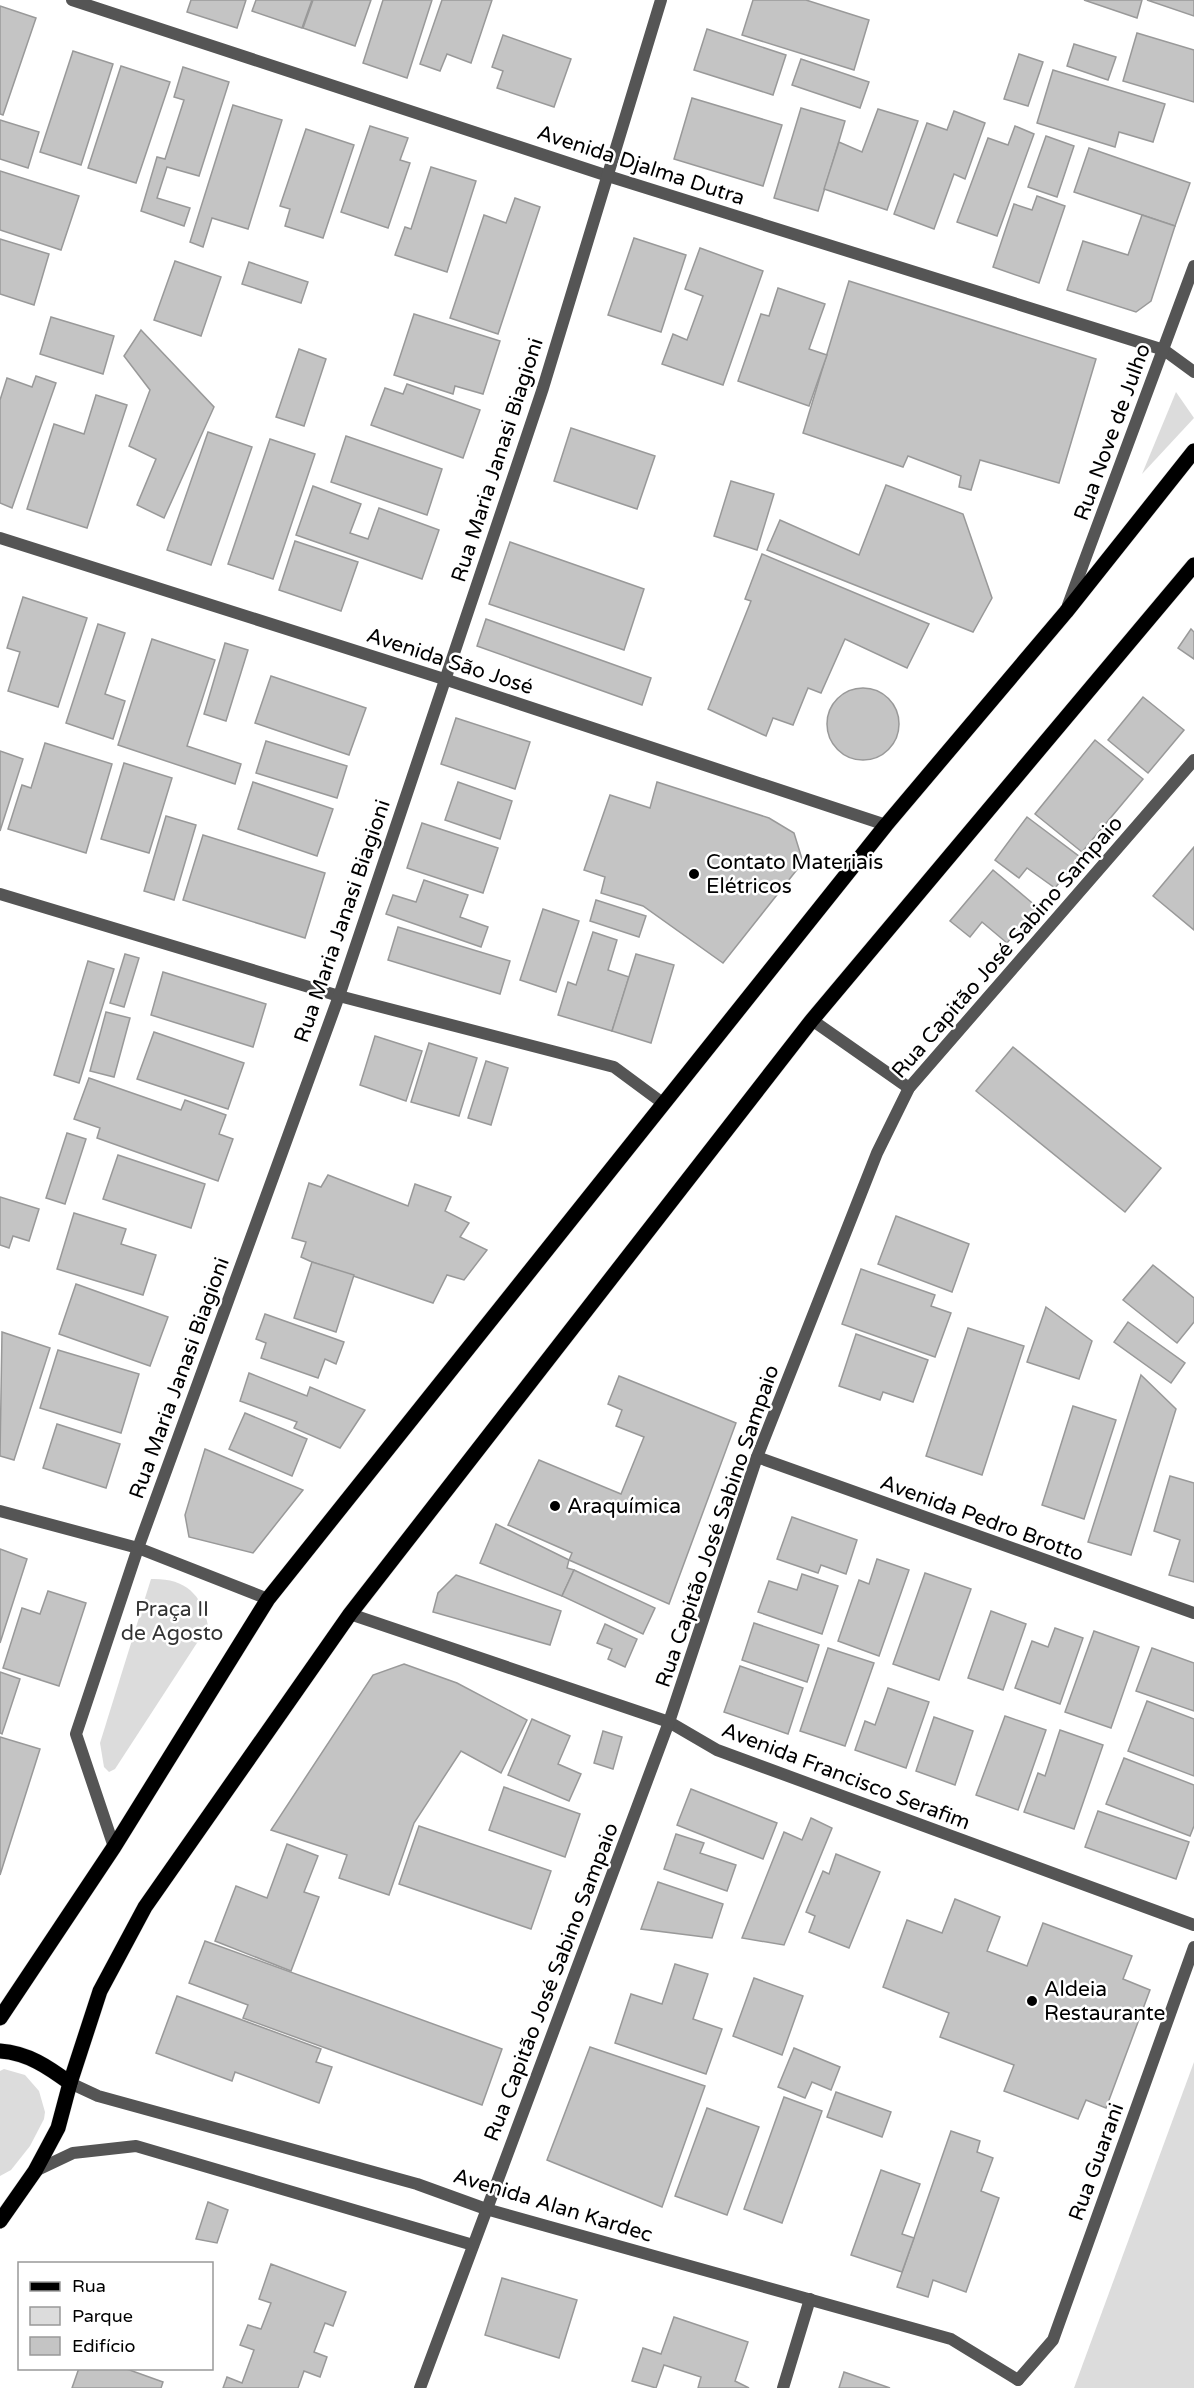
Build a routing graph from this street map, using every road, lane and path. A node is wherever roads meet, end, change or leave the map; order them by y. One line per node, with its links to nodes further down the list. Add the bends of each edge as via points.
1 (72, 0): 3 (street, Avenida Djalma Dutra)
2 (661, 0): 3 (street, Rua Maria Janasi Biagioni)
3 (608, 176): 5 (street, Avenida Djalma Dutra); 11 (street, Rua Maria Janasi Biagioni, via 543,388)
4 (1194, 266): 5 (street, Rua Nove de Julho)
5 (1164, 350): 6 (street, Avenida Djalma Dutra); 10 (street, Rua Nove de Julho)
6 (1194, 372)
7 (1194, 451): 10 (main road)
8 (0, 538): 11 (street, Avenida São José)
9 (1194, 565): 16 (main road)
10 (1066, 612): 13 (main road)
11 (444, 679): 13 (street, Avenida São José); 15 (street, Rua Maria Janasi Biagioni)
12 (1194, 760): 17 (street, Rua Capitão José Sabino Sampaio)
13 (886, 825): 18 (main road)
14 (0, 894): 15 (street)
15 (339, 996): 18 (street, via 614,1067); 21 (street, Rua Maria Janasi Biagioni)
16 (812, 1020): 17 (street); 24 (main road)
17 (909, 1088): 19 (street, Rua Capitão José Sabino Sampaio, via 877,1152)
18 (664, 1104): 22 (main road)
19 (757, 1457): 23 (street, Avenida Pedro Brotto); 25 (street, Rua Capitão José Sabino Sampaio)
20 (0, 1511): 21 (street)
21 (138, 1548): 22 (street); 26 (street, Rua Maria Janasi Biagioni, via 76,1734)
22 (268, 1599): 26 (main road)
23 (1194, 1613)
24 (350, 1614): 25 (street, Avenida Francisco Serafim); 31 (main road, via 145,1907 100,1991)
25 (669, 1722): 27 (street, Avenida Francisco Serafim, via 717,1750); 33 (street, Rua Capitão José Sabino Sampaio)
26 (114, 1847): 29 (main road)
27 (1194, 1924)
28 (1194, 1947): 37 (street, Rua Guarani, via 1053,2340)
29 (0, 2018)
30 (0, 2051): 31 (main road, via 43,2063)
31 (70, 2083): 32 (main road, via 58,2128); 33 (street, Avenida Alan Kardec, via 98,2097 417,2184)
32 (35, 2170): 34 (main road); 35 (street, via 73,2153 136,2146)
33 (486, 2209): 35 (street, Rua Capitão José Sabino Sampaio); 36 (street, Avenida Alan Kardec)
34 (2, 2217)
35 (473, 2245): 38 (street, Rua Capitão José Sabino Sampaio)
36 (810, 2299): 37 (street, Avenida Alan Kardec, via 951,2340); 39 (street)
37 (1018, 2384)
38 (420, 2388)
39 (783, 2388)

